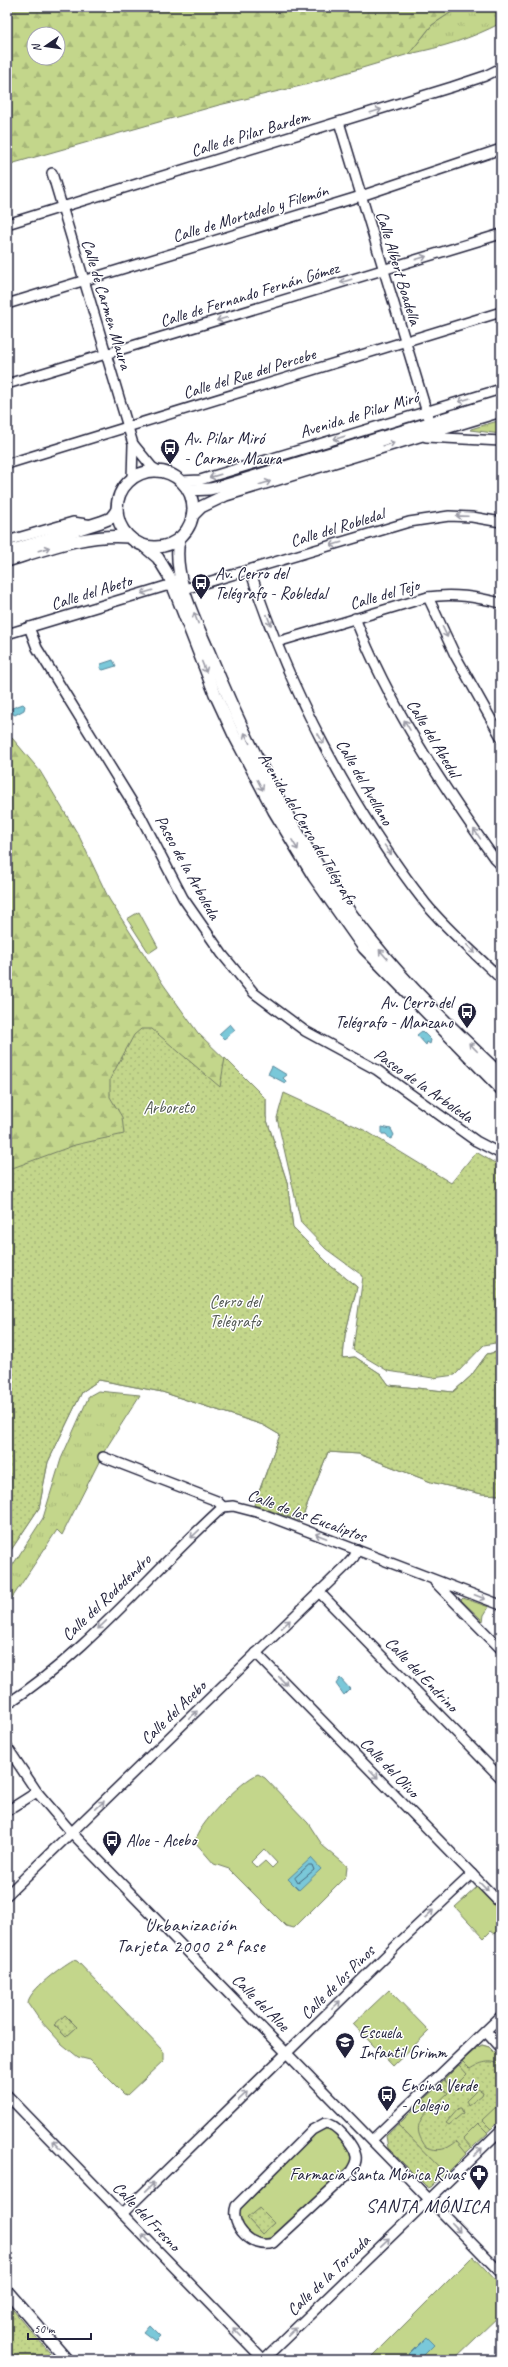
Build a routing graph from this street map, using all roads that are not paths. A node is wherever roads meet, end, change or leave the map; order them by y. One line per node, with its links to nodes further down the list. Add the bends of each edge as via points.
1 (501, 68): 2 (street, Calle de Pilar Bardem, one-way to 1, via 486,76)
2 (339, 122): 5 (street, Calle Albert Boadella); 6 (street, Calle de Pilar Bardem)
3 (501, 149): 5 (street, Calle de Mortadelo y Filemón)
4 (52, 173): 6 (street, Calle de Carmen Maura)
5 (361, 196): 9 (street, Calle Albert Boadella); 10 (street, Calle de Mortadelo y Filemón)
6 (61, 207): 7 (street, Calle de Pilar Bardem); 10 (street, Calle de Carmen Maura)
7 (7, 224)
8 (501, 234): 9 (street, Calle de Fernando Fernán Gómez, one-way to 8)
9 (384, 270): 13 (street, Calle Albert Boadella); 14 (street, Calle de Fernando Fernán Gómez, one-way to 14)
10 (84, 280): 11 (street, Calle de Mortadelo y Filemón); 14 (street, Calle de Carmen Maura)
11 (7, 304)
12 (501, 312): 13 (street, Calle del Rue del Percebe)
13 (405, 341): 19 (street, Calle Albert Boadella); 20 (street, Calle del Rue del Percebe)
14 (106, 354): 15 (street, Calle de Fernando Fernán Gómez); 20 (street, Calle de Carmen Maura)
15 (7, 384)
16 (501, 389): 19 (street, Avenida de Pilar Miró, one-way to 19)
17 (501, 401): 19 (street, Avenida de Pilar Miró)
18 (501, 411): 21 (street)
19 (429, 417): 27 (street, Avenida de Pilar Miró, one-way to 27, via 200,480); 28 (street, Avenida de Pilar Miró, via 217,487)
20 (128, 427): 23 (street, Calle de Carmen Maura); 24 (street, Calle del Rue del Percebe)
21 (414, 437): 22 (street, via 447,436); 30 (street, one-way to 21, via 201,507 226,495)
22 (501, 441)
23 (133, 444): 25 (street, Calle de Carmen Maura, via 152,468); 26 (street, Calle de Carmen Maura)
24 (7, 464)
25 (160, 472): 26 (street, via 143,473); 27 (street)
26 (132, 479): 29 (street, via 119,496)
27 (180, 481): 28 (street)
28 (188, 490): 30 (street)
29 (117, 510): 32 (street, via 111,518); 33 (street, via 120,525)
30 (192, 516): 34 (street, via 187,530)
31 (501, 522): 39 (street, Calle del Robledal, one-way to 39, via 449,516 409,522)
32 (93, 525): 35 (street, via 73,522); 37 (street)
33 (129, 537): 36 (street); 38 (street, one-way to 33, via 68,542)
34 (179, 540): 36 (street, via 164,546); 41 (street, Avenida del Cerro del Telégrafo, via 178,567)
35 (7, 541)
36 (144, 546): 40 (street, Avenida del Cerro del Telégrafo, via 162,563)
37 (7, 552)
38 (7, 561)
39 (250, 570): 41 (street, Calle del Robledal); 47 (street, Calle del Avellano, one-way to 47)
40 (172, 585): 41 (street); 45 (street, Calle del Abeto, one-way to 45); 52 (street, Avenida del Cerro del Telégrafo, one-way to 52, via 234,735 274,811 314,877 364,948)
41 (184, 588): 51 (street, Avenida del Cerro del Telégrafo, one-way to 41, via 397,970 354,918 322,871 283,806 243,731)
42 (428, 597): 43 (street, Calle del Tejo, via 445,594 469,595); 44 (street, Calle del Tejo); 48 (street, one-way to 48, via 455,655)
43 (501, 603)
44 (355, 618): 47 (street, Calle del Tejo); 49 (street, Calle del Abedul, one-way to 44, via 433,769 385,686)
45 (29, 627): 46 (street, Calle del Abeto); 53 (street, Paseo de la Arboleda, via 37,648 140,815 183,898 222,954 254,993 305,1031 377,1070 439,1115)
46 (7, 634)
47 (277, 642): 50 (street, Calle del Avellano, one-way to 50, via 315,729 375,833 427,905)
48 (501, 737)
49 (501, 865)
50 (501, 979)
51 (501, 1075)
52 (501, 1089)
53 (499, 1152)
54 (103, 1457): 55 (street, Calle de los Eucaliptos, via 217,1501)
55 (223, 1507): 56 (street, Calle de los Eucaliptos, one-way to 55, via 260,1513 233,1506); 64 (street, Calle del Rododendro, one-way to 64, via 87,1639 29,1690)
56 (357, 1550): 57 (street, Calle de los Eucaliptos); 59 (street, Calle del Acebo, via 354,1557)
57 (434, 1580): 58 (street, Calle de los Eucaliptos); 60 (street)
58 (460, 1590): 60 (street, via 456,1593); 61 (street, Calle de los Eucaliptos, one-way to 61)
59 (319, 1592): 63 (street, Calle del Acebo, one-way to 59); 66 (street, Calle del Endrino)
60 (454, 1602): 62 (street)
61 (501, 1605)
62 (501, 1649)
63 (256, 1653): 69 (street, Calle del Acebo, one-way to 63); 70 (street, Calle del Olivo, one-way to 70)
64 (7, 1704)
65 (7, 1747): 67 (street, Calle del Aloe)
66 (501, 1778)
67 (37, 1792): 68 (street); 69 (street, Calle del Aloe)
68 (7, 1811)
69 (72, 1833): 71 (street, Calle del Acebo); 76 (street, Calle del Aloe)
70 (472, 1874): 72 (street, Calle del Olivo, one-way to 72); 76 (street, Calle de los Pinos, one-way to 70)
71 (7, 1895)
72 (501, 1904)
73 (501, 2016): 74 (street)
74 (486, 2031): 75 (street); 79 (street)
75 (501, 2048)
76 (288, 2052): 79 (street, Calle del Aloe); 81 (street, Calle de los Pinos, one-way to 76)
77 (7, 2095): 81 (street, Calle del Fresno, one-way to 77)
78 (501, 2130): 80 (street, Calle de la Torcada, one-way to 78)
79 (372, 2140): 80 (street, Calle del Aloe)
80 (429, 2199): 83 (street, Calle del Aloe, one-way to 83); 86 (street, Calle de la Torcada, one-way to 80)
81 (122, 2214): 86 (street, Calle del Fresno, one-way to 81)
82 (251, 2239): 82 (street, via 262,2246 272,2243 351,2171 356,2157 354,2149 332,2125 325,2123 312,2130 236,2206 234,2218 237,2225)
83 (501, 2273)
84 (7, 2291): 85 (street)
85 (67, 2360)
86 (264, 2360)

